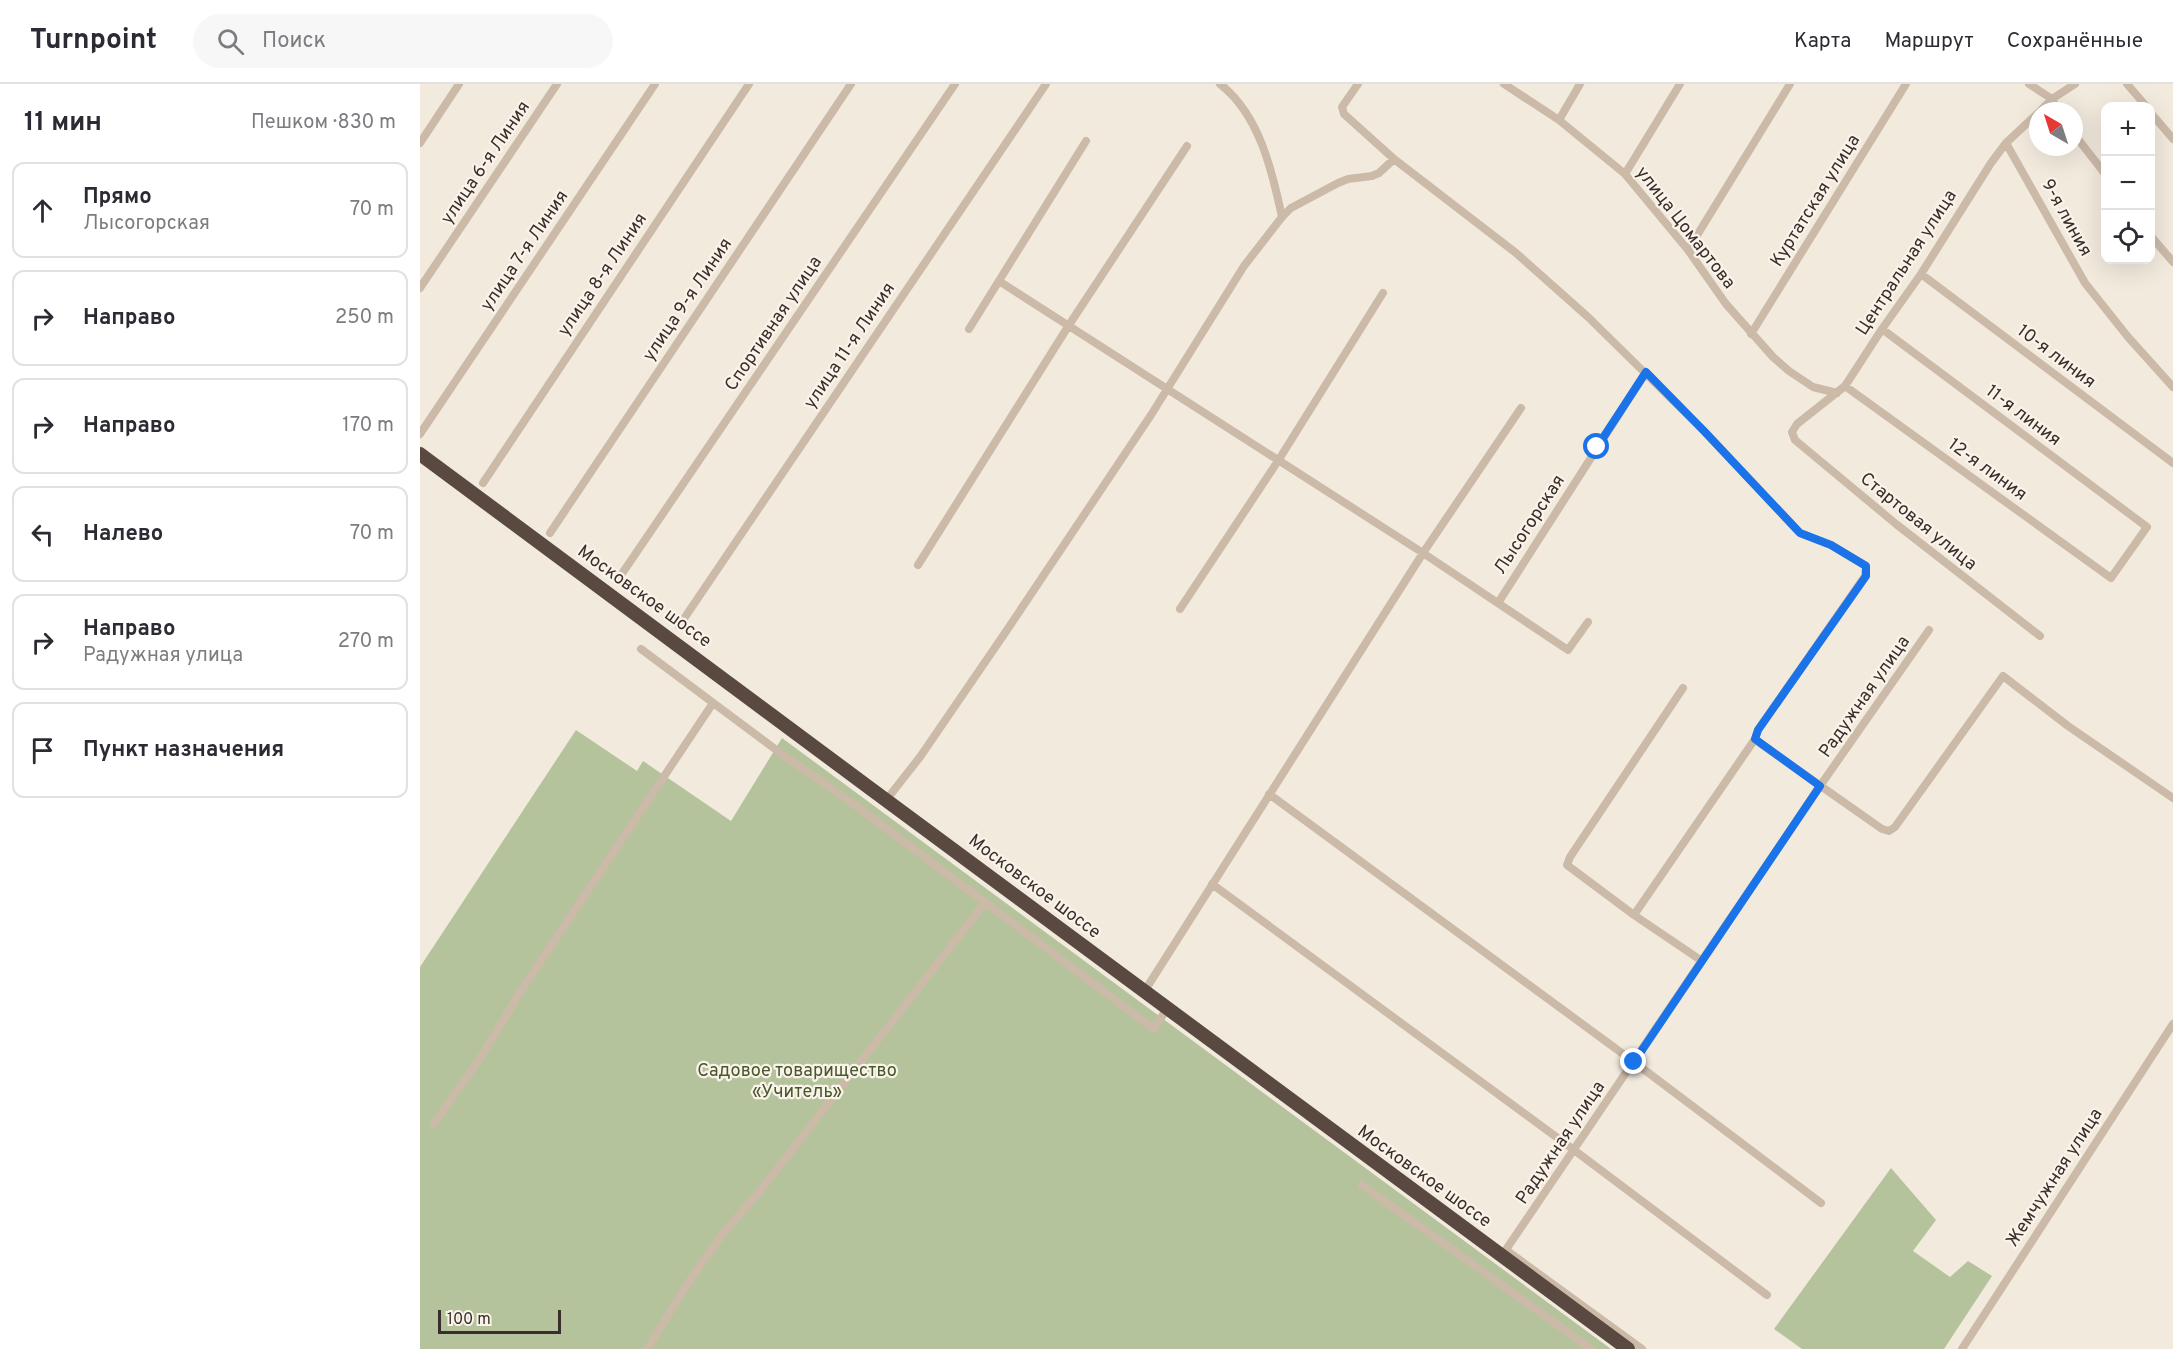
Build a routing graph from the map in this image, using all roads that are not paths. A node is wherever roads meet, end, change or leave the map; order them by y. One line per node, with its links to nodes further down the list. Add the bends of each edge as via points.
1 (459, 84): 27 (street)
2 (557, 84): 40 (street, улица 6-я Линия)
3 (655, 84): 53 (street, улица 7-я Линия)
4 (749, 84): 57 (street, улица 8-я Линия)
5 (851, 84): 58 (street, улица 9-я Линия)
6 (955, 84): 62 (street, Спортивная улица)
7 (1046, 84): 66 (street, улица 11-я Линия)
8 (1220, 84): 34 (street, via 1251,118)
9 (1504, 84): 23 (street, улица Цомартова)
10 (1581, 84): 23 (street)
11 (1680, 84): 33 (street)
12 (1790, 84): 36 (street)
13 (1906, 84): 45 (street, Куртатская улица)
14 (2029, 84): 18 (street)
15 (2074, 84): 18 (street, Центральная улица)
16 (2127, 84): 21 (street)
17 (1356, 85): 31 (street, via 1342,107 1344,114)
18 (2052, 99): 19 (street, Центральная улица); 20 (street)
19 (2049, 102)
20 (2054, 102)
21 (2143, 102)
22 (2155, 117): 25 (street)
23 (1559, 120): 33 (street, улица Цомартова)
24 (2029, 121): 28 (street, Центральная улица)
25 (2173, 139)
26 (1086, 141): 39 (street)
27 (420, 143)
28 (2006, 143): 38 (street, Центральная улица); 48 (street, 9-я линия, via 2085,283)
29 (1187, 146): 42 (street)
30 (2083, 146): 32 (street)
31 (1394, 159): 34 (street, via 1379,173 1338,183 1291,208); 46 (street, via 1516,253)
32 (2101, 169)
33 (1625, 174): 36 (street, улица Цомартова)
34 (1282, 217): 49 (street, via 1244,266)
35 (2155, 240): 37 (street)
36 (1688, 250): 45 (street, улица Цомартова)
37 (2173, 262)
38 (1921, 274): 44 (street, Центральная улица); 56 (street, 10-я линия)
39 (999, 281): 42 (street); 43 (street)
40 (420, 288)
41 (1383, 293): 55 (street)
42 (1069, 325): 49 (street); 60 (street)
43 (969, 329)
44 (1882, 329): 47 (street, Центральная улица); 61 (street, 11-я линия, via 2146,527)
45 (1751, 334): 50 (street, улица Цомартова, via 1789,371 1813,387)
46 (1646, 372): 63 (street, Лысогорская); 72 (street, via 1800,533 1831,545 1866,566 1866,576)
47 (1845, 386): 50 (street, Центральная улица); 61 (street, 12-я линия)
48 (2173, 387)
49 (1165, 389): 55 (street); 76 (street, via 1007,630)
50 (1837, 393): 52 (street, Центральная улица)
51 (1521, 408): 59 (street)
52 (1797, 424): 68 (street, Стартовая улица, via 1792,432 1795,440 1830,471)
53 (420, 433)
54 (420, 454): 76 (highway, Московское шоссе)
55 (1278, 460): 59 (street); 64 (street)
56 (2173, 463)
57 (483, 483)
58 (550, 533)
59 (1423, 553): 63 (street); 74 (street)
60 (918, 565)
61 (2111, 578)
62 (617, 581)
63 (1498, 603): 65 (street, via 1568,650)
64 (1180, 609)
65 (1588, 622)
66 (679, 626)
67 (1929, 630): 73 (street, Радужная улица)
68 (2040, 636)
69 (641, 649): 71 (street)
70 (1683, 688): 79 (street, via 1567,865)
71 (713, 703): 78 (street); 85 (street)
72 (1755, 739): 73 (street); 79 (street)
73 (1820, 786): 75 (street, via 1889,831 2002,676); 80 (street, Радужная улица)
74 (1269, 794): 77 (street); 84 (street)
75 (2173, 798)
76 (887, 799): 81 (highway, Московское шоссе)
77 (1212, 884): 81 (street); 86 (street)
78 (984, 904): 82 (street, via 1154,1029); 91 (street, via 726,1231)
79 (1634, 915): 80 (street)
80 (1702, 961): 84 (street, Радужная улица)
81 (1144, 992): 82 (highway, Московское шоссе)
82 (1167, 1010): 89 (highway, Московское шоссе)
83 (2173, 1024): 95 (street, Жемчужная улица)
84 (1634, 1062): 86 (street, Радужная улица); 88 (street)
85 (434, 1124)
86 (1574, 1150): 89 (street, Радужная улица); 90 (street)
87 (1362, 1185): 92 (street)
88 (1821, 1203)
89 (1504, 1253): 93 (highway, Московское шоссе); 94 (street)
90 (1767, 1295)
91 (647, 1349)
92 (1591, 1349)
93 (1628, 1349)
94 (1642, 1349)
95 (1962, 1349)

